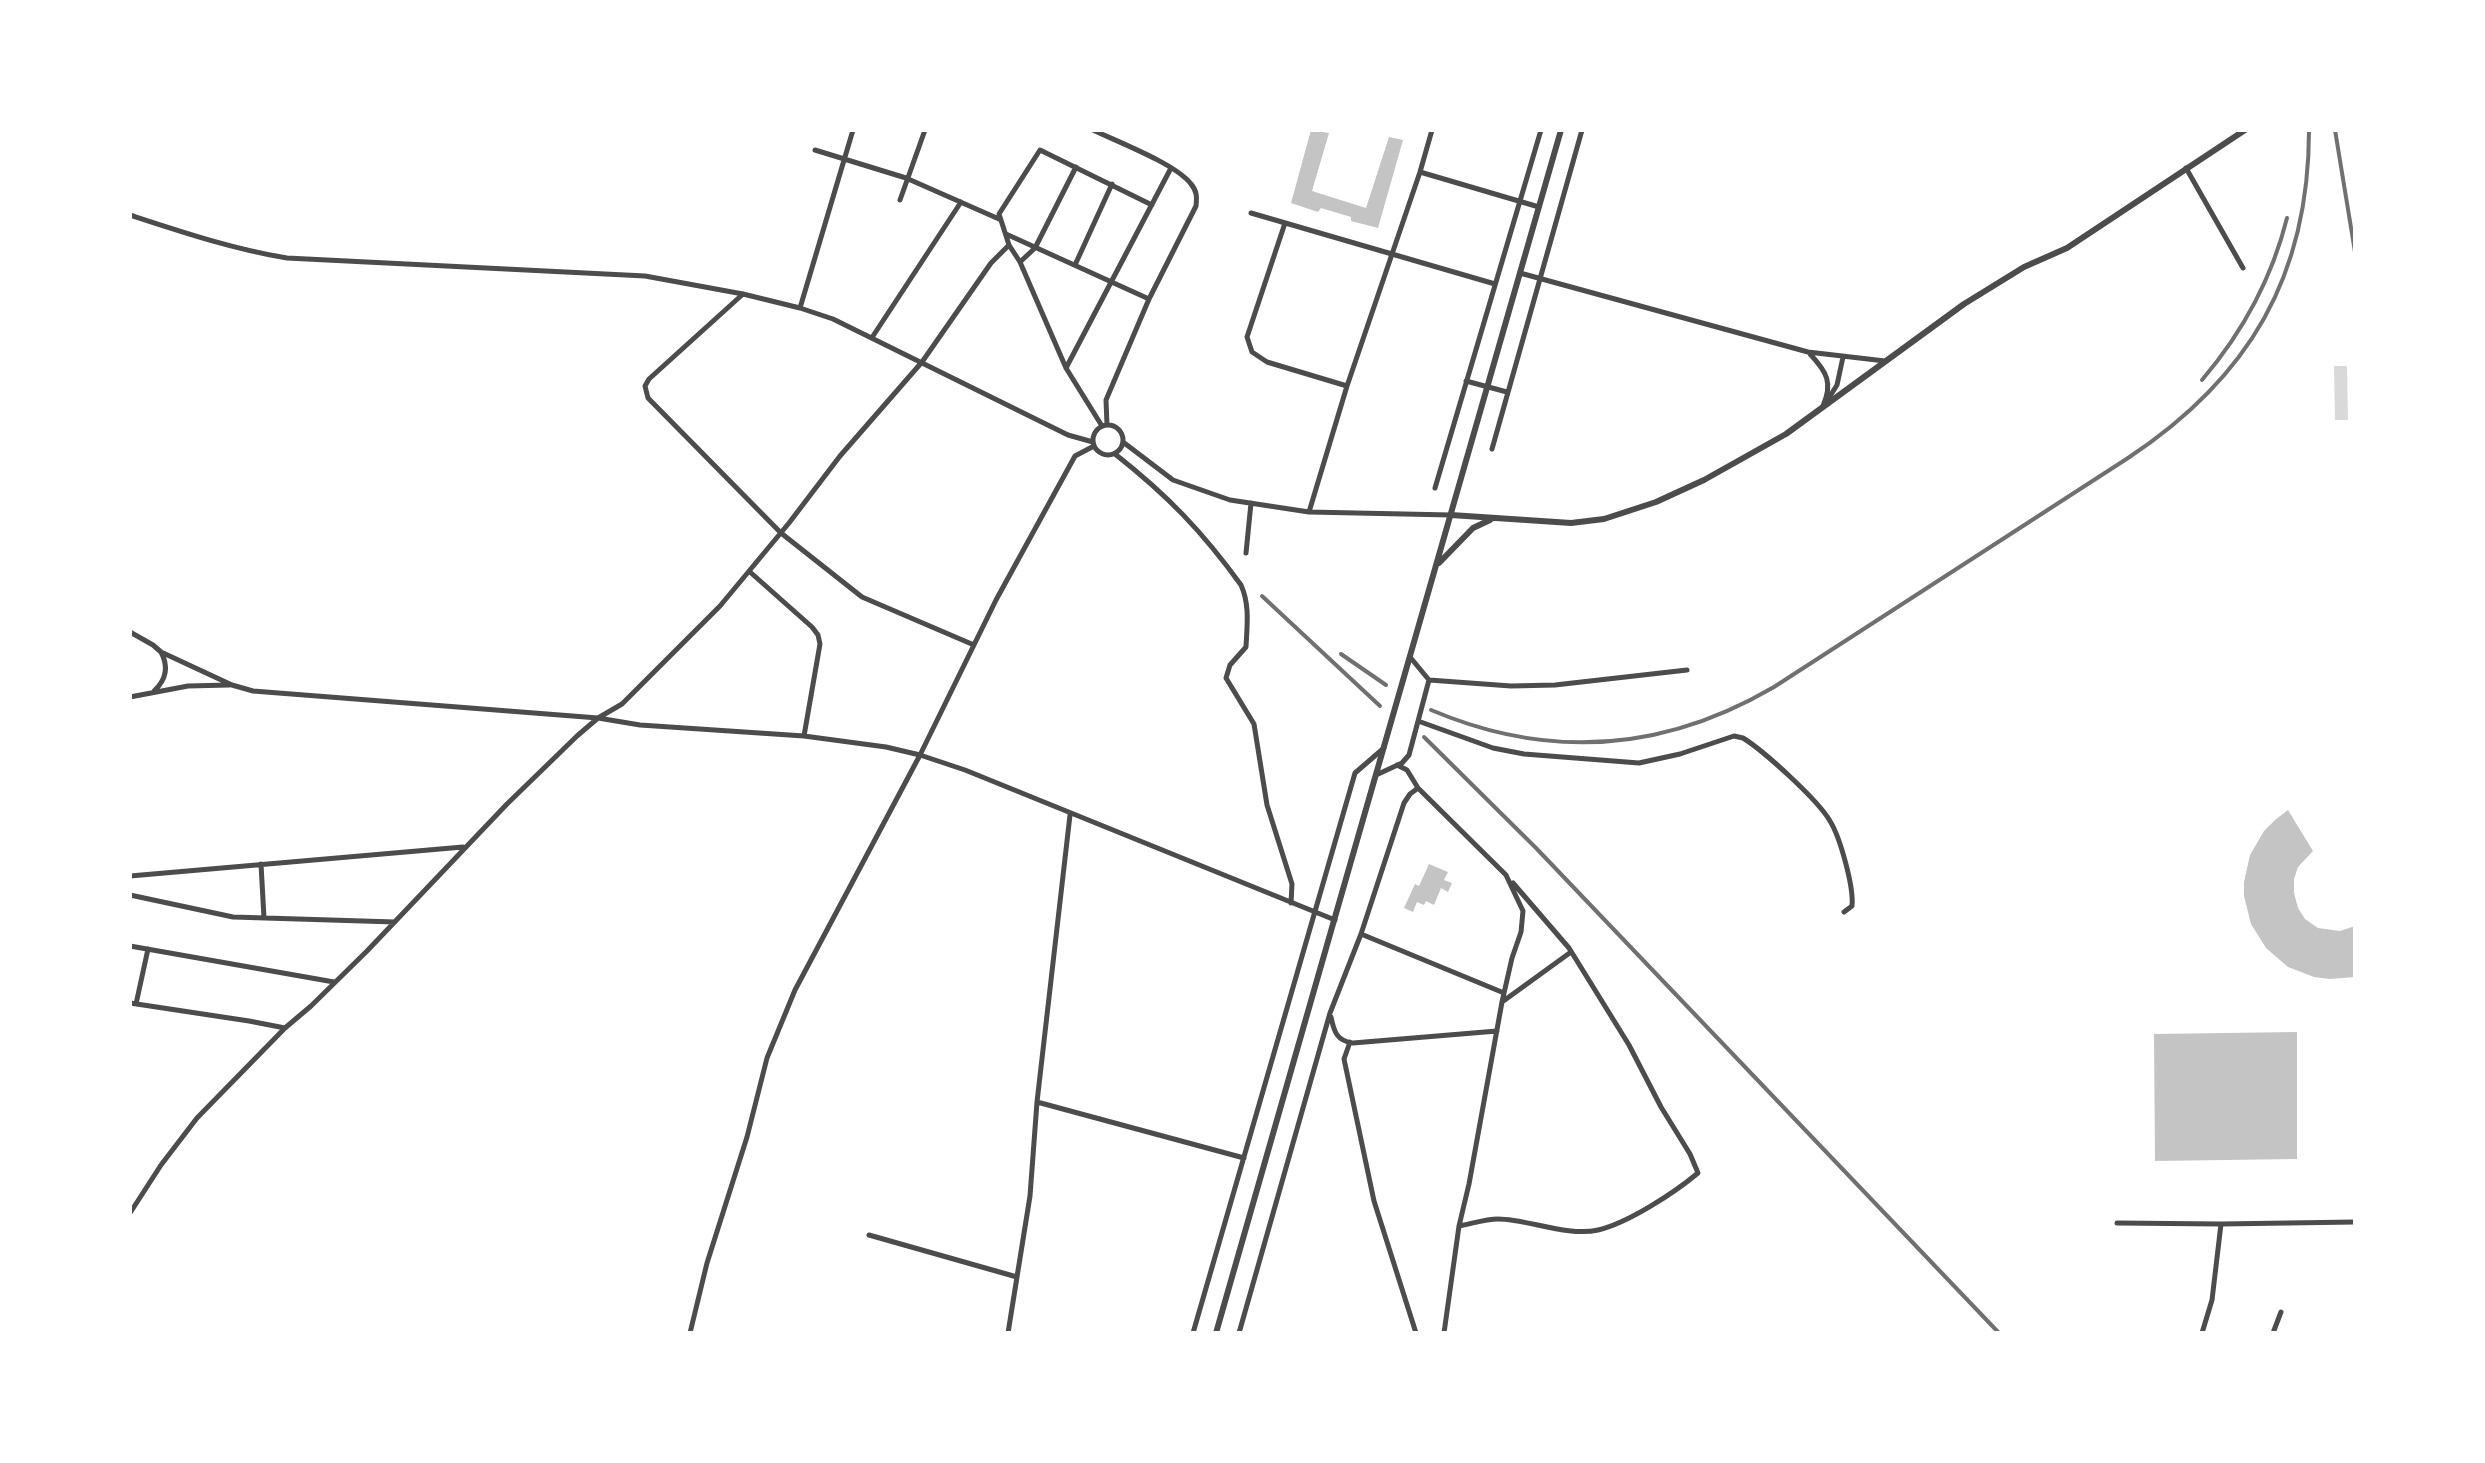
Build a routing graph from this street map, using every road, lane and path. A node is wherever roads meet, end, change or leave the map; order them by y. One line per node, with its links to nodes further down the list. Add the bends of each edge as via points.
1 (853, 130): 10 (street)
2 (925, 130): 15 (street)
3 (1093, 130): 12 (street)
4 (1432, 130): 14 (street)
5 (1540, 130): 18 (street)
6 (1562, 130): 21 (street)
7 (1582, 130): 34 (street)
8 (2245, 130): 13 (street)
9 (815, 150): 10 (street)
10 (844, 159): 15 (street); 39 (street)
11 (1076, 167): 16 (street); 24 (street, via 1040,150); 28 (street)
12 (1170, 168): 20 (street); 38 (street, via 1192,185 1196,206)
13 (2186, 168): 32 (street); 43 (street)
14 (1420, 172): 18 (street); 29 (street)
15 (906, 178): 17 (street); 19 (street)
16 (1112, 184): 20 (street); 31 (street)
17 (900, 200)
18 (1520, 201): 21 (street); 36 (street)
19 (961, 202): 24 (street); 40 (street)
20 (1152, 204): 35 (street)
21 (1539, 206): 33 (street)
22 (1251, 212): 25 (street)
23 (130, 215): 37 (street, via 286,258 645,276)
24 (1000, 217): 26 (street)
25 (1285, 223): 29 (street); 47 (street, via 1246,337 1252,352 1267,362)
26 (1005, 234): 27 (street); 28 (street)
27 (1009, 245): 30 (street); 44 (street)
28 (1036, 248): 30 (street); 31 (street)
29 (1390, 253): 36 (street); 47 (street)
30 (1020, 262): 45 (street)
31 (1074, 264): 35 (street)
32 (2244, 268)
33 (1520, 273): 34 (street); 48 (street)
34 (1539, 278): 41 (street); 49 (street)
35 (1112, 281): 38 (street); 45 (street)
36 (1495, 284): 46 (street)
37 (743, 294): 39 (street); 61 (street, via 646,386 648,398)
38 (1149, 299): 51 (street, via 1106,400)
39 (800, 308): 40 (street)
40 (873, 336): 44 (street)
41 (1808, 352): 42 (street); 50 (street, via 1829,386)
42 (1843, 358): 43 (street); 50 (street, via 1837,385)
43 (1885, 360): 50 (street)
44 (922, 362): 53 (street); 61 (street)
45 (1066, 368): 51 (street)
46 (1466, 380): 48 (street); 56 (street)
47 (1346, 386): 58 (street)
48 (1486, 387): 49 (street); 59 (street)
49 (1507, 392): 54 (street)
50 (1822, 407): 60 (street, via 1704,480 1630,512 1571,523)
51 (1105, 426): 52 (street, via 1117,428); 53 (street)
52 (1123, 442): 55 (street); 57 (street, via 1173,480)
53 (1093, 444): 55 (street, via 1101,454); 68 (street, via 1075,456)
54 (1492, 450)
55 (1115, 454): 90 (street, via 1198,528 1245,593 1246,648 1226,678 1254,724)
56 (1434, 488)
57 (1250, 503): 58 (street); 62 (street)
58 (1309, 512): 59 (street)
59 (1451, 515): 60 (street); 63 (street)
60 (1491, 519): 63 (street, via 1473,528)
61 (781, 533): 64 (street); 68 (street, via 862,598)
62 (1246, 553)
63 (1437, 566): 70 (street)
64 (750, 572): 76 (street, via 622,704); 78 (street, via 818,635)
65 (130, 632): 66 (street)
66 (144, 641): 67 (street); 69 (street)
67 (130, 642)
68 (974, 645): 80 (street)
69 (160, 652): 73 (street); 74 (street, via 166,672)
70 (1410, 657): 72 (street); 79 (street)
71 (1687, 670): 72 (street, via 1555,685)
72 (1428, 680): 77 (street)
73 (232, 686): 74 (street); 76 (street)
74 (152, 693): 75 (street)
75 (131, 696)
76 (598, 718): 78 (street); 85 (street)
77 (1418, 721): 81 (street, via 1410,754); 92 (street, via 1524,754 1639,763 1742,738 1830,820 1852,888 1852,906)
78 (804, 736): 80 (street)
79 (1384, 748): 82 (street); 91 (street, via 1355,772)
80 (920, 755): 84 (street); 118 (street, via 795,990 767,1058)
81 (1397, 765): 82 (street); 83 (street)
82 (1376, 775): 94 (street)
83 (1418, 788): 87 (street); 96 (street, via 1404,803)
84 (1070, 814): 90 (street); 108 (street)
85 (466, 847): 86 (street); 95 (street)
86 (261, 864): 88 (street); 93 (street)
87 (1506, 875): 99 (street); 101 (street, via 1523,911)
88 (130, 876)
89 (130, 895): 93 (street)
90 (1291, 903): 91 (street)
91 (1314, 912): 94 (street); 109 (street)
92 (1844, 912)
93 (264, 918): 95 (street)
94 (1335, 920): 121 (street)
95 (395, 922): 100 (street)
96 (1361, 934): 101 (street); 104 (street)
97 (130, 946): 98 (street)
98 (148, 950): 100 (street); 103 (street)
99 (1571, 952): 102 (street); 114 (street, via 1698,1173 1596,1231 1497,1220)
100 (335, 982): 105 (street)
101 (1504, 993): 102 (street)
102 (1502, 1002): 106 (street)
103 (133, 1004): 105 (street)
104 (1330, 1013): 107 (street, via 1338,1037); 122 (street)
105 (285, 1028): 110 (street, via 198,1118)
106 (1497, 1031): 107 (street); 114 (street)
107 (1350, 1042): 123 (street, via 1344,1059 1374,1201)
108 (1038, 1102): 109 (street); 116 (street)
109 (1244, 1158): 120 (street)
110 (130, 1213)
111 (2355, 1222): 113 (street)
112 (2117, 1223): 113 (street)
113 (2220, 1224): 125 (street)
114 (1459, 1226): 124 (street)
115 (869, 1235): 116 (street)
116 (1017, 1277): 119 (street)
117 (2282, 1312): 126 (street)
118 (690, 1333)
119 (1008, 1333)
120 (1194, 1333)
121 (1216, 1333)
122 (1239, 1333)
123 (1416, 1333)
124 (1444, 1333)
125 (2202, 1333)
126 (2273, 1333)

